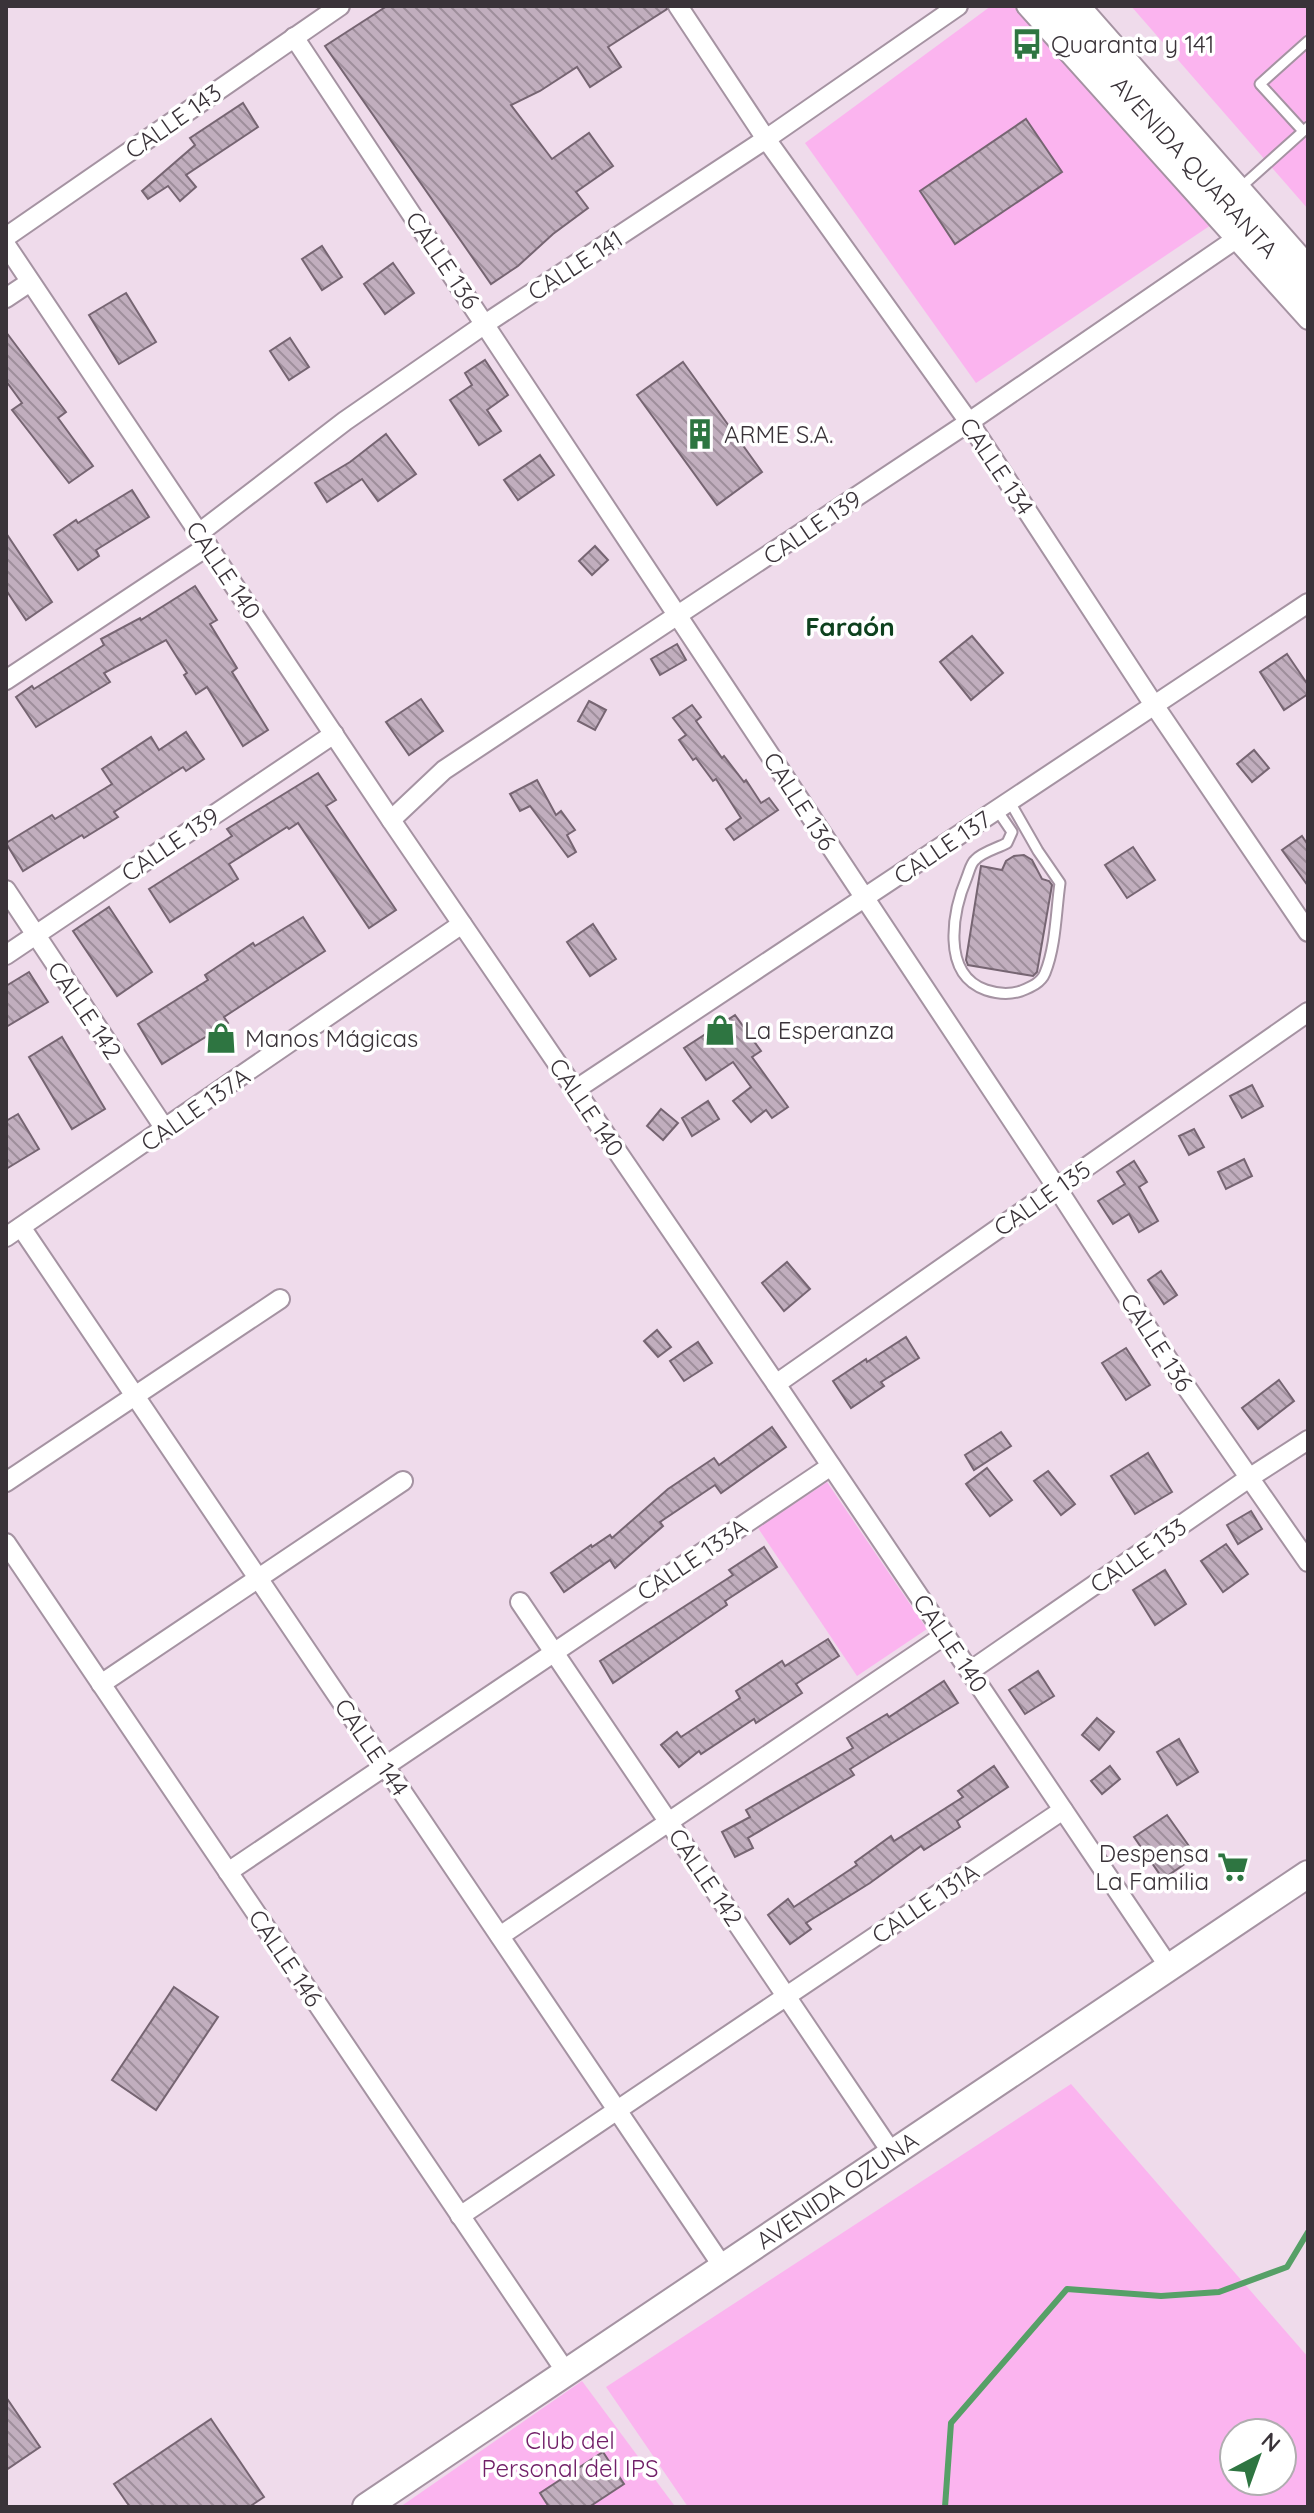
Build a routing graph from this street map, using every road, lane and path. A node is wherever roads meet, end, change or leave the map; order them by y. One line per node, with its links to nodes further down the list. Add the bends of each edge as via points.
1 (340, 6): 7 (street, CALLE 143)
2 (678, 6): 10 (street, CALLE 134)
3 (958, 6): 10 (street, CALLE 141)
4 (1026, 6): 13 (street)
5 (1050, 6): 17 (highway, AVENIDA QUARANTA)
6 (1081, 6): 11 (street)
7 (294, 37): 12 (street, CALLE 143); 20 (street, CALLE 136)
8 (1308, 41): 9 (lane, via 1260,84)
9 (1306, 129): 11 (lane)
10 (766, 139): 20 (street, CALLE 141); 21 (street, CALLE 134)
11 (1240, 188): 15 (street)
12 (6, 237)
13 (1236, 239): 19 (street); 21 (street, CALLE 139)
14 (6, 245): 16 (street, CALLE 140)
15 (1308, 264)
16 (30, 282): 18 (street); 22 (street, CALLE 140)
17 (1308, 292)
18 (6, 298)
19 (1308, 320)
20 (485, 324): 22 (street, CALLE 141, via 345,421); 24 (street, CALLE 136)
21 (969, 422): 24 (street, CALLE 139); 26 (street, CALLE 134)
22 (203, 540): 25 (street, CALLE 141); 27 (street, CALLE 140)
23 (1308, 603): 26 (street, CALLE 137)
24 (679, 616): 29 (street, CALLE 139, via 444,770); 31 (street, CALLE 136)
25 (7, 677)
26 (1154, 705): 28 (street, CALLE 137); 33 (street, CALLE 134)
27 (334, 734): 29 (street, CALLE 140); 34 (street, CALLE 139)
28 (1003, 806): 28 (lane, via 1012,832 1007,843 975,860 961,891 954,942 966,976 988,990 1015,993 1045,975 1060,883); 31 (street, CALLE 137)
29 (391, 820): 32 (street, CALLE 140)
30 (6, 890): 34 (street, CALLE 142)
31 (864, 898): 37 (street, CALLE 137); 39 (street, CALLE 136)
32 (462, 924): 37 (street, CALLE 140); 38 (street, CALLE 137A)
33 (1308, 932)
34 (35, 935): 35 (street, CALLE 139); 38 (street, CALLE 142)
35 (6, 955)
36 (1308, 1012): 39 (street, CALLE 135)
37 (575, 1090): 42 (street, CALLE 140)
38 (165, 1129): 40 (street, CALLE 137A)
39 (1057, 1188): 42 (street, CALLE 135); 46 (street, CALLE 136)
40 (13, 1232): 43 (street, CALLE 144)
41 (280, 1299): 43 (street)
42 (776, 1384): 45 (street, CALLE 140)
43 (135, 1396): 48 (street); 51 (street, CALLE 144)
44 (1308, 1440): 46 (street, CALLE 133)
45 (831, 1466): 53 (street, CALLE 140); 54 (street, CALLE 133A)
46 (1249, 1478): 50 (street, CALLE 136); 55 (street, CALLE 133)
47 (403, 1481): 51 (street)
48 (6, 1482)
49 (6, 1543): 56 (street, CALLE 146)
50 (1308, 1562)
51 (258, 1578): 56 (street); 57 (street, CALLE 144)
52 (520, 1602): 54 (street, CALLE 142)
53 (945, 1635): 55 (street, CALLE 140); 59 (street)
54 (554, 1652): 57 (street, CALLE 133A); 59 (street, CALLE 142)
55 (970, 1671): 58 (street, CALLE 140)
56 (101, 1684): 60 (street, CALLE 146)
57 (385, 1766): 60 (street, CALLE 133A); 62 (street, CALLE 144)
58 (1063, 1810): 63 (street, CALLE 140); 64 (street, CALLE 131A)
59 (668, 1821): 62 (street); 64 (street, CALLE 142)
60 (228, 1872): 67 (street, CALLE 146)
61 (1308, 1874): 63 (main road, AVENIDA OZUNA)
62 (500, 1936): 65 (street, CALLE 144)
63 (1169, 1967): 66 (main road, AVENIDA OZUNA)
64 (786, 1996): 65 (street, CALLE 131A); 66 (street, CALLE 142)
65 (617, 2110): 67 (street, CALLE 131A); 68 (street, CALLE 144)
66 (892, 2153): 68 (main road, AVENIDA OZUNA)
67 (460, 2216): 69 (street, CALLE 146)
68 (723, 2267): 69 (main road, AVENIDA OZUNA)
69 (566, 2372): 70 (main road, AVENIDA OZUNA)
70 (366, 2507)

